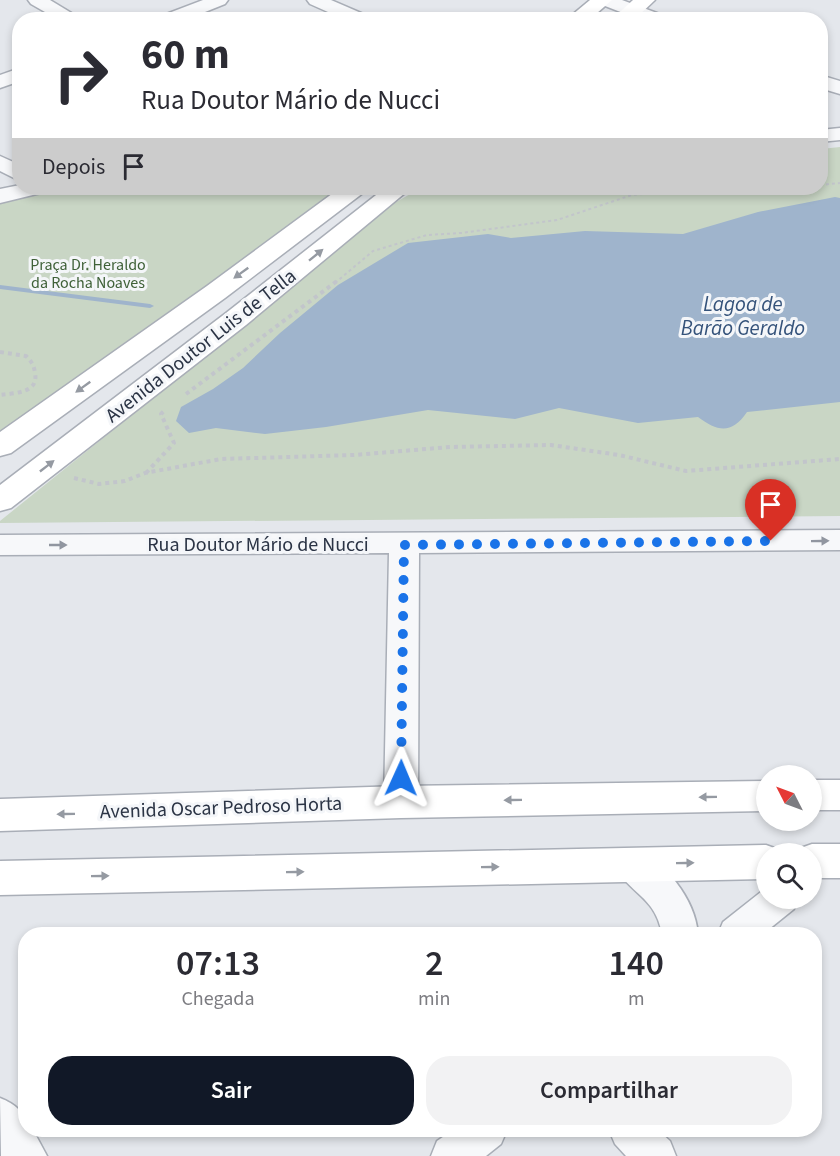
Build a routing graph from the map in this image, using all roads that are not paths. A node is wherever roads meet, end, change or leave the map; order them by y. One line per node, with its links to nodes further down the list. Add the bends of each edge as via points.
1 (36, 0): 6 (street)
2 (219, 0): 7 (street)
3 (316, 0): 8 (street)
4 (604, 0): 5 (street); 9 (main road)
5 (633, 10)
6 (59, 12)
7 (188, 12)
8 (344, 12)
9 (587, 12)
10 (346, 195): 12 (main road, Avenida Doutor Luis de Tella, one-way to 12)
11 (390, 195): 13 (main road, Avenida Doutor Luis de Tella, one-way to 11)
12 (0, 446)
13 (0, 501)
14 (840, 540): 16 (street, Rua Doutor Mário de Nucci, one-way to 14)
15 (0, 545): 16 (street, Rua Doutor Mário de Nucci, one-way to 16)
16 (404, 545): 20 (street)
17 (822, 795): 18 (main road)
18 (840, 795)
19 (756, 796): 20 (main road, Avenida Oscar Pedroso Horta, one-way to 20)
20 (401, 801): 21 (main road, Avenida Oscar Pedroso Horta, one-way to 21)
21 (0, 815)
22 (756, 862): 23 (main road, one-way to 22)
23 (632, 864): 24 (main road, one-way to 23); 26 (street, via 672,903)
24 (0, 878)
25 (767, 909): 27 (street)
26 (680, 927)
27 (745, 927)
28 (0, 1118): 31 (street)
29 (477, 1137): 32 (street)
30 (636, 1137): 33 (street)
31 (26, 1156)
32 (452, 1156)
33 (654, 1156)

